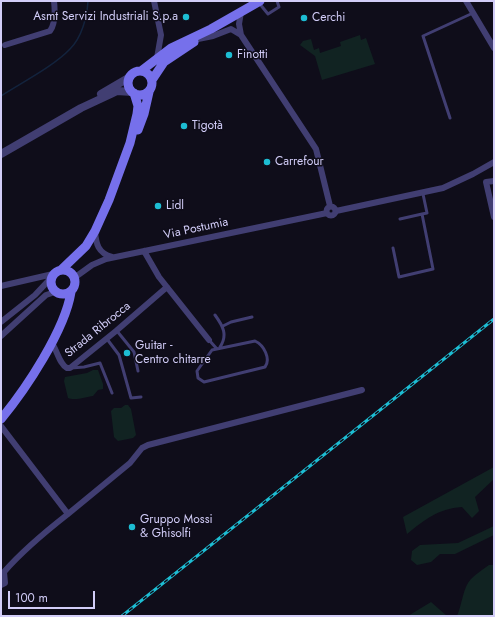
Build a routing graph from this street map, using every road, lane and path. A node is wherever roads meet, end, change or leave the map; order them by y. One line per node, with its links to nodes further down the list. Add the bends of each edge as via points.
1 (54, 1): 11 (street, via 53,26 50,31)
2 (154, 1): 13 (street, via 161,35)
3 (259, 1): 4 (lane, via 268,14 279,7); 6 (main road)
4 (277, 1)
5 (466, 1): 7 (street)
6 (241, 12): 8 (main road); 9 (street)
7 (473, 13): 12 (street); 20 (lane, via 423,36)
8 (211, 29): 10 (main road); 13 (main road)
9 (241, 35): 10 (street, via 231,29); 26 (street, via 316,149)
10 (198, 39): 13 (main road)
11 (5, 45)
12 (494, 48)
13 (160, 59): 14 (main road); 16 (main road)
14 (141, 71): 15 (main road); 16 (main road)
15 (130, 77): 17 (main road, via 129,86); 19 (street)
16 (152, 80): 18 (main road)
17 (133, 92): 18 (main road, via 140,95); 19 (street, via 117,92); 21 (main road, via 138,111)
18 (149, 92): 21 (main road, via 143,119)
19 (81, 108): 22 (street)
20 (450, 118)
21 (130, 143): 32 (main road)
22 (1, 154)
23 (494, 162): 25 (street, via 443,188)
24 (494, 181): 30 (street, via 486,182)
25 (423, 194): 27 (street); 29 (lane, via 427,213)
26 (330, 206): 27 (street); 28 (street)
27 (336, 211): 28 (street, via 332,215)
28 (327, 213): 34 (street, Via Postumia)
29 (422, 214): 31 (lane); 33 (lane, via 434,269 399,276)
30 (494, 217)
31 (400, 219)
32 (95, 231): 35 (main road); 36 (street, via 98,247 106,255)
33 (393, 248)
34 (144, 251): 36 (street, Via Postumia); 41 (street)
35 (79, 255): 37 (main road); 38 (main road)
36 (114, 258): 37 (street, Via Postumia, via 92,265)
37 (73, 276): 38 (main road, via 69,271); 42 (main road, via 75,285)
38 (52, 277): 39 (street); 39 (street); 43 (main road, via 51,286); 47 (street, via 35,295)
39 (33, 279): 40 (street)
40 (1, 286)
41 (166, 287): 49 (street, Strada Ribrocca); 52 (street)
42 (70, 292): 43 (main road); 46 (main road, via 68,306)
43 (57, 293): 46 (main road, via 62,306); 50 (street, via 46,295)
44 (215, 315): 48 (lane)
45 (252, 317): 48 (lane)
46 (61, 320): 53 (main road)
47 (1, 322)
48 (222, 326): 54 (lane, via 225,333 224,342)
49 (116, 331): 51 (street, Strada Ribrocca); 56 (lane, via 134,352)
50 (1, 336)
51 (107, 339): 55 (street, Strada Ribrocca); 59 (lane, via 119,354 131,398)
52 (209, 340): 54 (lane)
53 (52, 342): 55 (street, Strada Ribrocca, via 62,364); 60 (main road, via 24,388)
54 (219, 348): 54 (lane, via 212,350 197,371 202,382 267,365 263,347 255,341)
55 (70, 368): 58 (lane, via 100,363)
56 (138, 370)
57 (362, 390): 62 (street, via 148,445)
58 (112, 393)
59 (141, 397)
60 (1, 419)
61 (1, 426): 62 (street)
62 (68, 514): 63 (street, via 15,560 4,572)
63 (3, 584)

